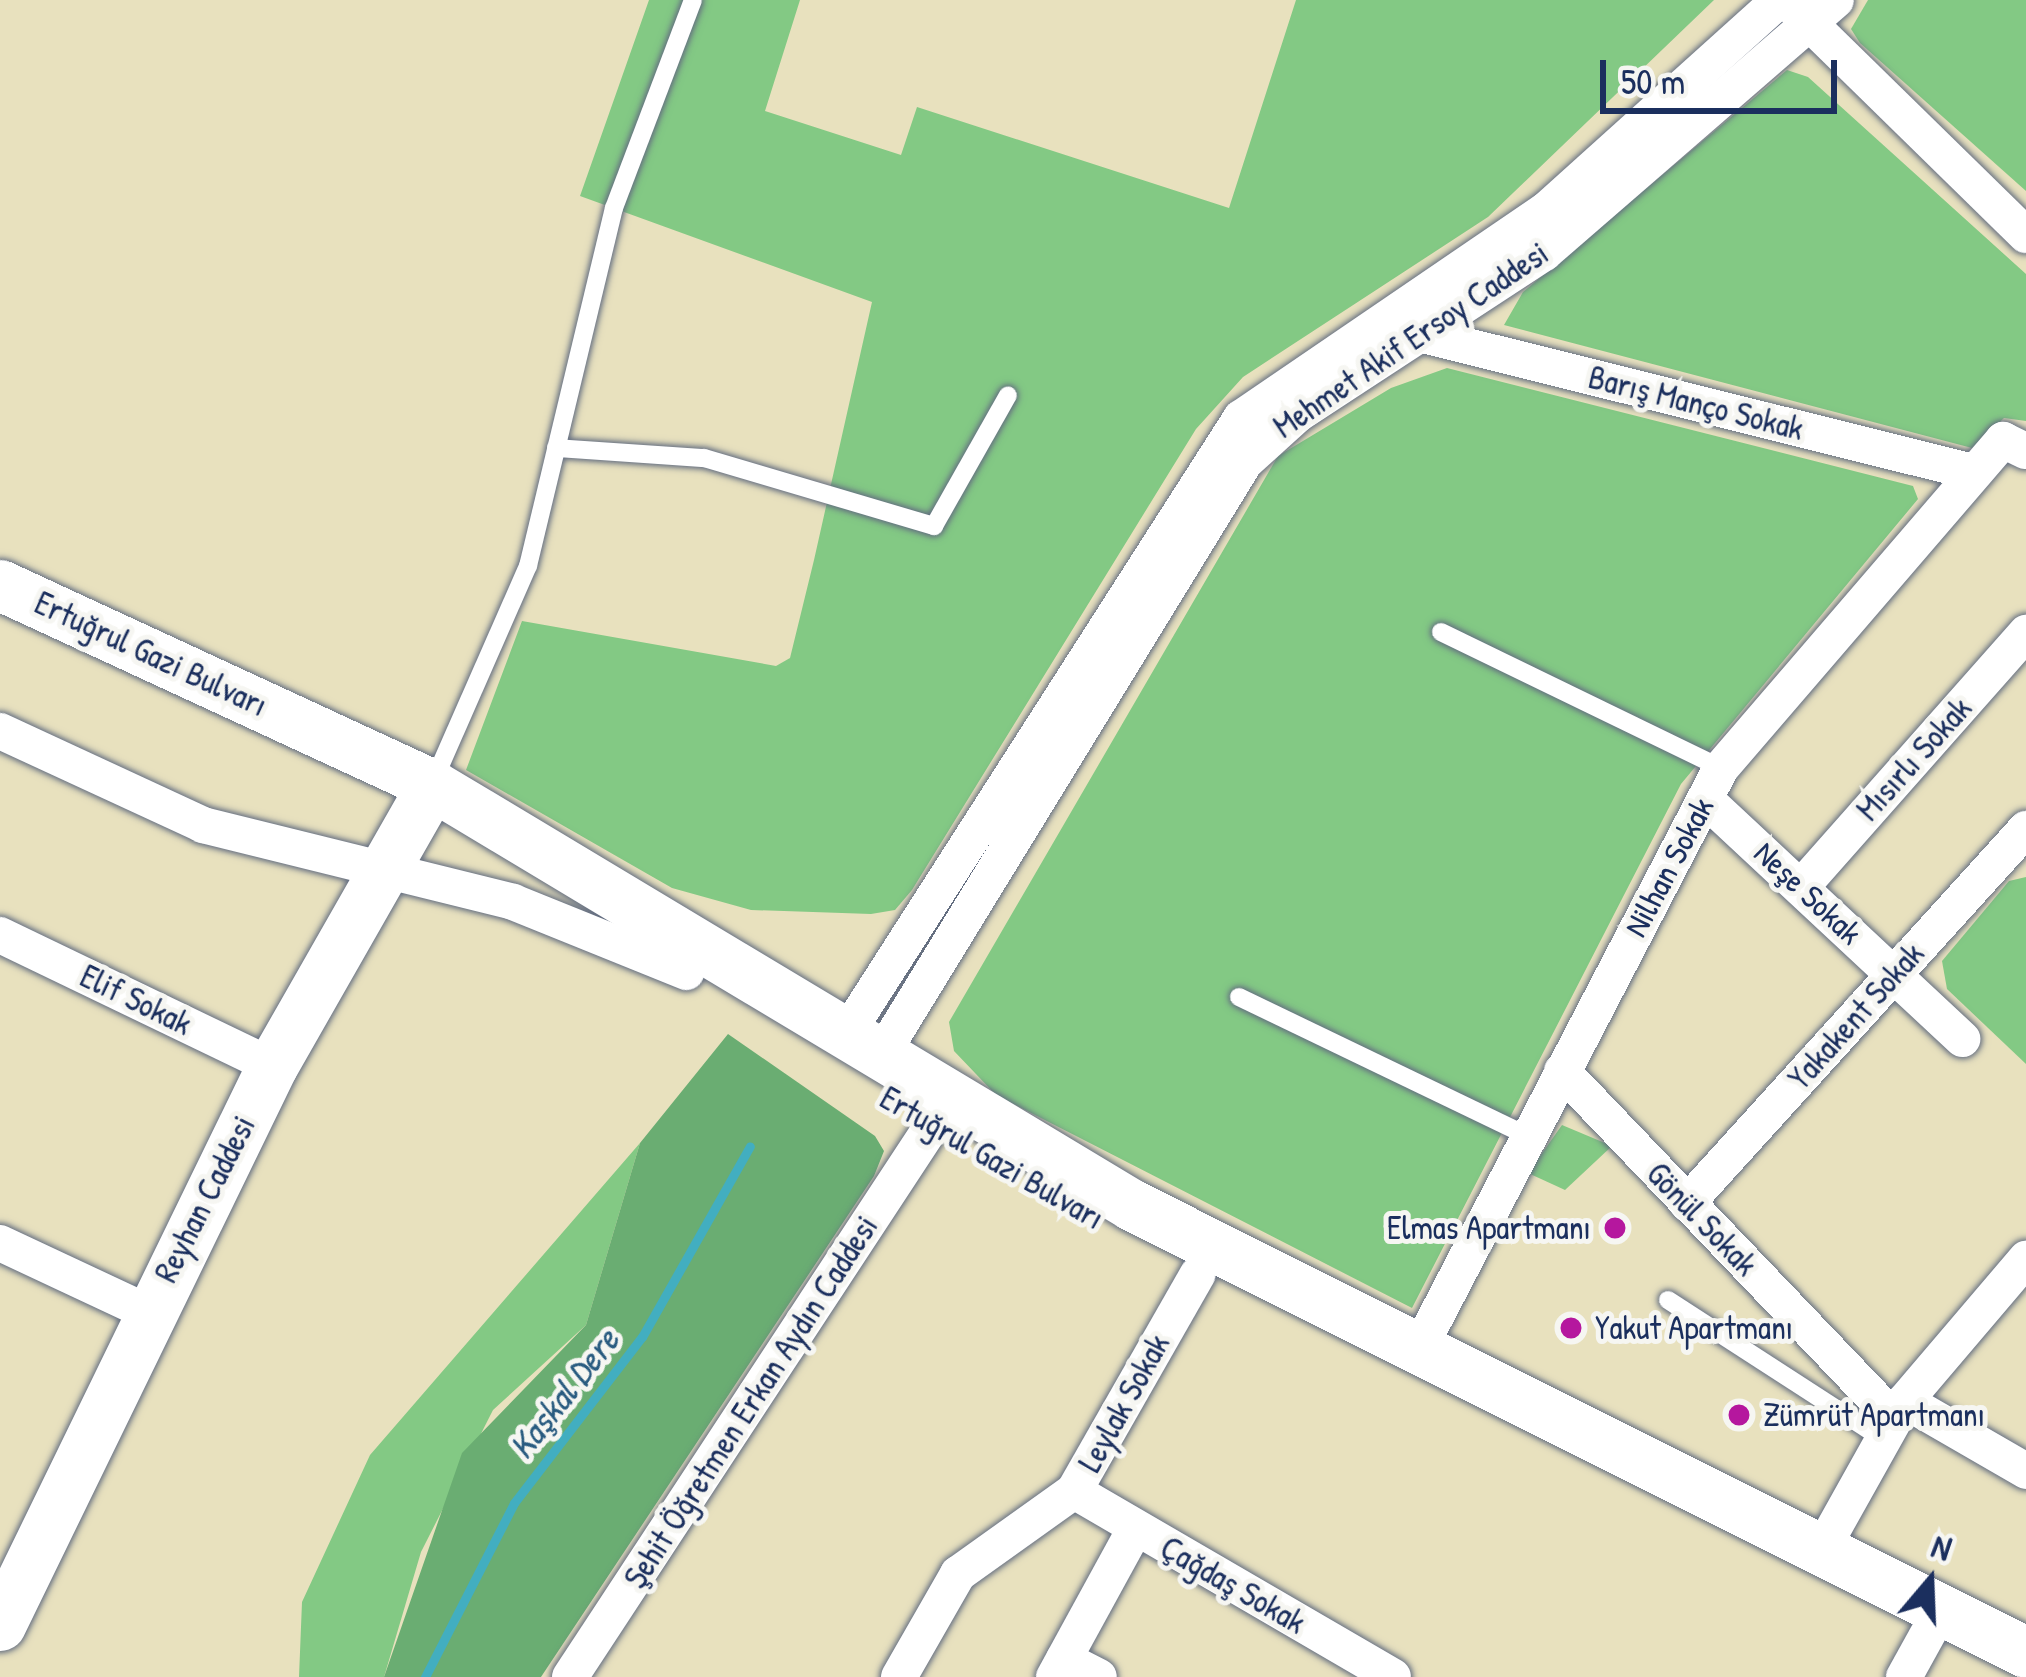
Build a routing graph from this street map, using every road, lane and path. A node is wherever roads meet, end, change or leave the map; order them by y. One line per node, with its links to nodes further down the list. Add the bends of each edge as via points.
1 (693, 0): 7 (lane, via 614,208)
2 (1802, 5): 3 (street); 4 (street, Mehmet Akif Ersoy Caddesi, via 1544,253); 24 (street, Mehmet Akif Ersoy Caddesi, via 1546,210 1240,418)
3 (2026, 235)
4 (1419, 334): 8 (street, Barış Manço Sokak); 24 (street, Mehmet Akif Ersoy Caddesi, via 1244,463)
5 (1008, 395): 7 (lane, via 934,526 704,458)
6 (2014, 446): 8 (street, Nilhan Sokak)
7 (556, 448): 15 (lane, via 528,566)
8 (1972, 472): 14 (street, Nilhan Sokak)
9 (0, 585): 15 (main road, Ertuğrul Gazi Bulvarı)
10 (0, 620): 15 (main road, Ertuğrul Gazi Bulvarı)
11 (1441, 632): 14 (lane)
12 (2026, 633): 18 (street, Mısırlı Sokak)
13 (0, 731): 17 (street, via 203,825)
14 (1713, 783): 18 (street, Neşe Sokak); 26 (street, Nilhan Sokak)
15 (423, 799): 17 (main road, Reyhan Caddesi); 20 (main road, Ertuğrul Gazi Bulvarı); 24 (main road, Ertuğrul Gazi Bulvarı)
16 (2022, 841): 21 (street, Yakakent Sokak)
17 (378, 873): 20 (street, via 513,902); 25 (main road, Reyhan Caddesi)
18 (1803, 885): 21 (street, Neşe Sokak)
19 (0, 935): 25 (street, Elif Sokak)
20 (686, 972): 27 (main road, Ertuğrul Gazi Bulvarı)
21 (1895, 974): 23 (street, Neşe Sokak); 29 (street, Yakakent Sokak)
22 (1239, 997): 28 (lane)
23 (1962, 1039)
24 (862, 1046): 36 (main road, Ertuğrul Gazi Bulvarı, via 1132,1205)
25 (272, 1066): 35 (main road, Reyhan Caddesi)
26 (1562, 1071): 28 (street, Nilhan Sokak); 29 (street, Gönül Sokak)
27 (932, 1126): 32 (main road, Ertuğrul Gazi Bulvarı); 47 (street, Şehit Öğretmen Erkan Aydın Caddesi)
28 (1528, 1136): 36 (street, Nilhan Sokak)
29 (1687, 1204): 37 (street, Gönül Sokak)
30 (0, 1243): 35 (street)
31 (2026, 1259): 34 (street)
32 (1197, 1275): 39 (street, Leylak Sokak); 44 (main road, Ertuğrul Gazi Bulvarı)
33 (1669, 1300): 37 (lane)
34 (2012, 1300): 37 (street)
35 (147, 1312): 42 (main road, Reyhan Caddesi)
36 (1418, 1352): 41 (main road, Ertuğrul Gazi Bulvarı)
37 (1894, 1420): 38 (street, Gönül Sokak); 41 (street)
38 (2026, 1471)
39 (1074, 1492): 40 (street, Çağdaş Sokak); 48 (street, Leylak Sokak, via 958,1574)
40 (1135, 1529): 46 (street); 50 (street, Çağdaş Sokak)
41 (1821, 1551): 44 (main road, Ertuğrul Gazi Bulvarı)
42 (14, 1558): 43 (main road, Reyhan Caddesi)
43 (0, 1625)
44 (1923, 1643): 45 (main road, Ertuğrul Gazi Bulvarı); 51 (main road, Ertuğrul Gazi Bulvarı)
45 (2026, 1652)
46 (1059, 1668): 49 (street)
47 (570, 1677)
48 (899, 1677)
49 (1099, 1677)
50 (1393, 1677)
51 (1996, 1677)

